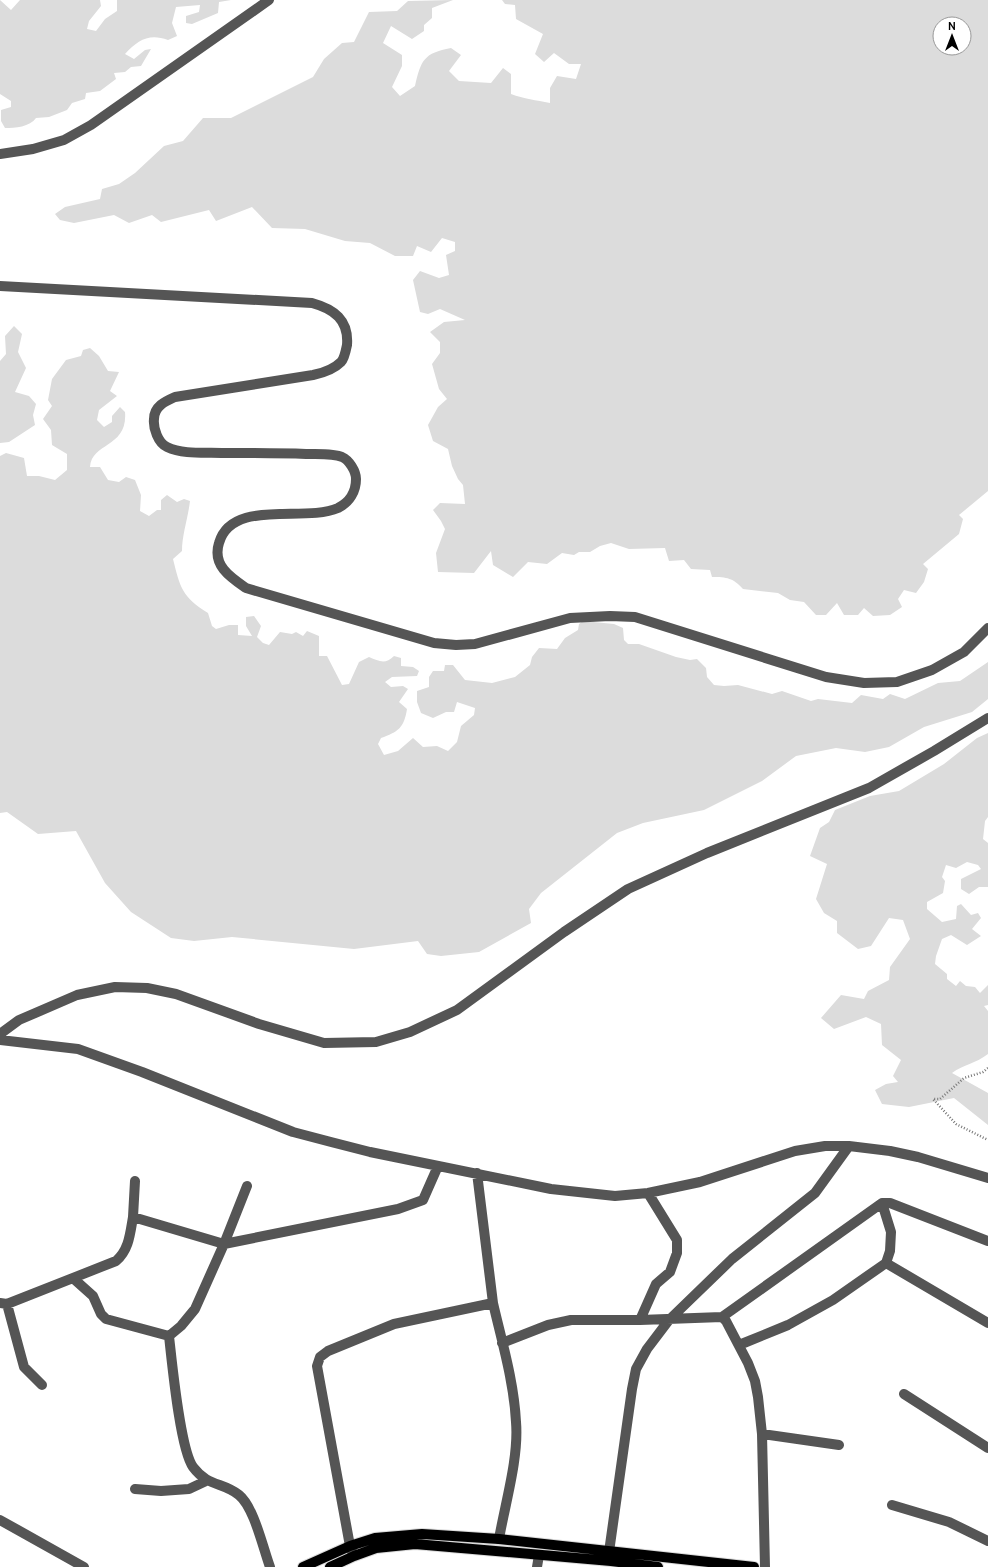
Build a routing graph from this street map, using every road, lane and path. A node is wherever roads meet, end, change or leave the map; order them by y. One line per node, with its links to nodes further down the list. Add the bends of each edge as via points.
1 (269, 0): 2 (street, via 91,125 64,140 33,149)
2 (0, 154)
3 (0, 286): 4 (street, via 312,303 328,307 342,320 347,335 347,348 342,362 327,371 175,397 161,403 154,417 154,431 166,447 190,452 342,456 352,466 356,476 356,489 349,500 338,508 244,518 226,529 217,548 217,560 227,575 246,588 434,643 456,646 487,642 570,618 635,618 826,677 864,683 898,682 932,670 964,652)
4 (988, 628)
5 (988, 718): 6 (street, via 869,788 707,853 628,890 564,932 457,1010 410,1032 376,1042 324,1043 259,1024 176,994 147,988 115,987 77,996 19,1020)
6 (0, 1034)
7 (0, 1040): 11 (street, via 78,1049 293,1132)
8 (988, 1068): 9 (path, via 964,1078 940,1099 933,1099 956,1124)
9 (988, 1140)
10 (849, 1146): 13 (street, via 918,1157); 16 (street, via 825,1146 795,1151 700,1182); 27 (street, via 814,1193 732,1259)
11 (438, 1166): 12 (street); 20 (street, via 423,1200 398,1209)
12 (477, 1173): 16 (street, via 551,1189 615,1196); 24 (street)
13 (988, 1178)
14 (135, 1181): 18 (street)
15 (247, 1186): 20 (street)
16 (648, 1193): 26 (street, via 677,1240 676,1254 670,1272 656,1284)
17 (882, 1203): 19 (street, via 890,1203); 21 (street, via 891,1232 890,1251); 25 (street)
18 (133, 1217): 20 (street); 22 (street, via 123,1256)
19 (988, 1241)
20 (224, 1244): 29 (street, via 195,1309)
21 (886, 1263): 28 (street); 31 (street, via 833,1300 788,1325)
22 (74, 1278): 23 (street); 29 (street, via 93,1296 106,1319)
23 (3, 1303): 32 (street, via 24,1367)
24 (493, 1303): 30 (street); 43 (street, via 394,1324 328,1351 320,1357 317,1366)
25 (722, 1317): 27 (street); 31 (street)
26 (640, 1320): 27 (street); 30 (street, via 570,1320 548,1325)
27 (670, 1320): 44 (street, via 653,1340 636,1369)
28 (988, 1323)
29 (169, 1336): 37 (street, via 188,1455 192,1466)
30 (502, 1343): 41 (street, via 511,1377 516,1444)
31 (739, 1345): 34 (street, via 755,1381)
32 (42, 1385)
33 (904, 1394): 36 (street)
34 (762, 1434): 35 (street); 55 (street)
35 (840, 1445)
36 (988, 1448)
37 (206, 1480): 38 (street, via 189,1489); 49 (street, via 240,1495 247,1505)
38 (135, 1489)
39 (892, 1505): 42 (street, via 949,1522)
40 (0, 1520): 48 (street)
41 (499, 1539): 43 (main road, via 422,1534 396,1536 375,1538); 44 (main road)
42 (988, 1540)
43 (352, 1551): 45 (main road, via 415,1544); 50 (main road); 51 (main road)
44 (609, 1552): 46 (main road)
45 (538, 1554): 52 (street); 53 (main road)
46 (680, 1563): 47 (main road)
47 (704, 1565): 54 (main road)
48 (84, 1567)
49 (270, 1567)
50 (303, 1567)
51 (330, 1567)
52 (537, 1567)
53 (658, 1567)
54 (754, 1567)
55 (765, 1567)

